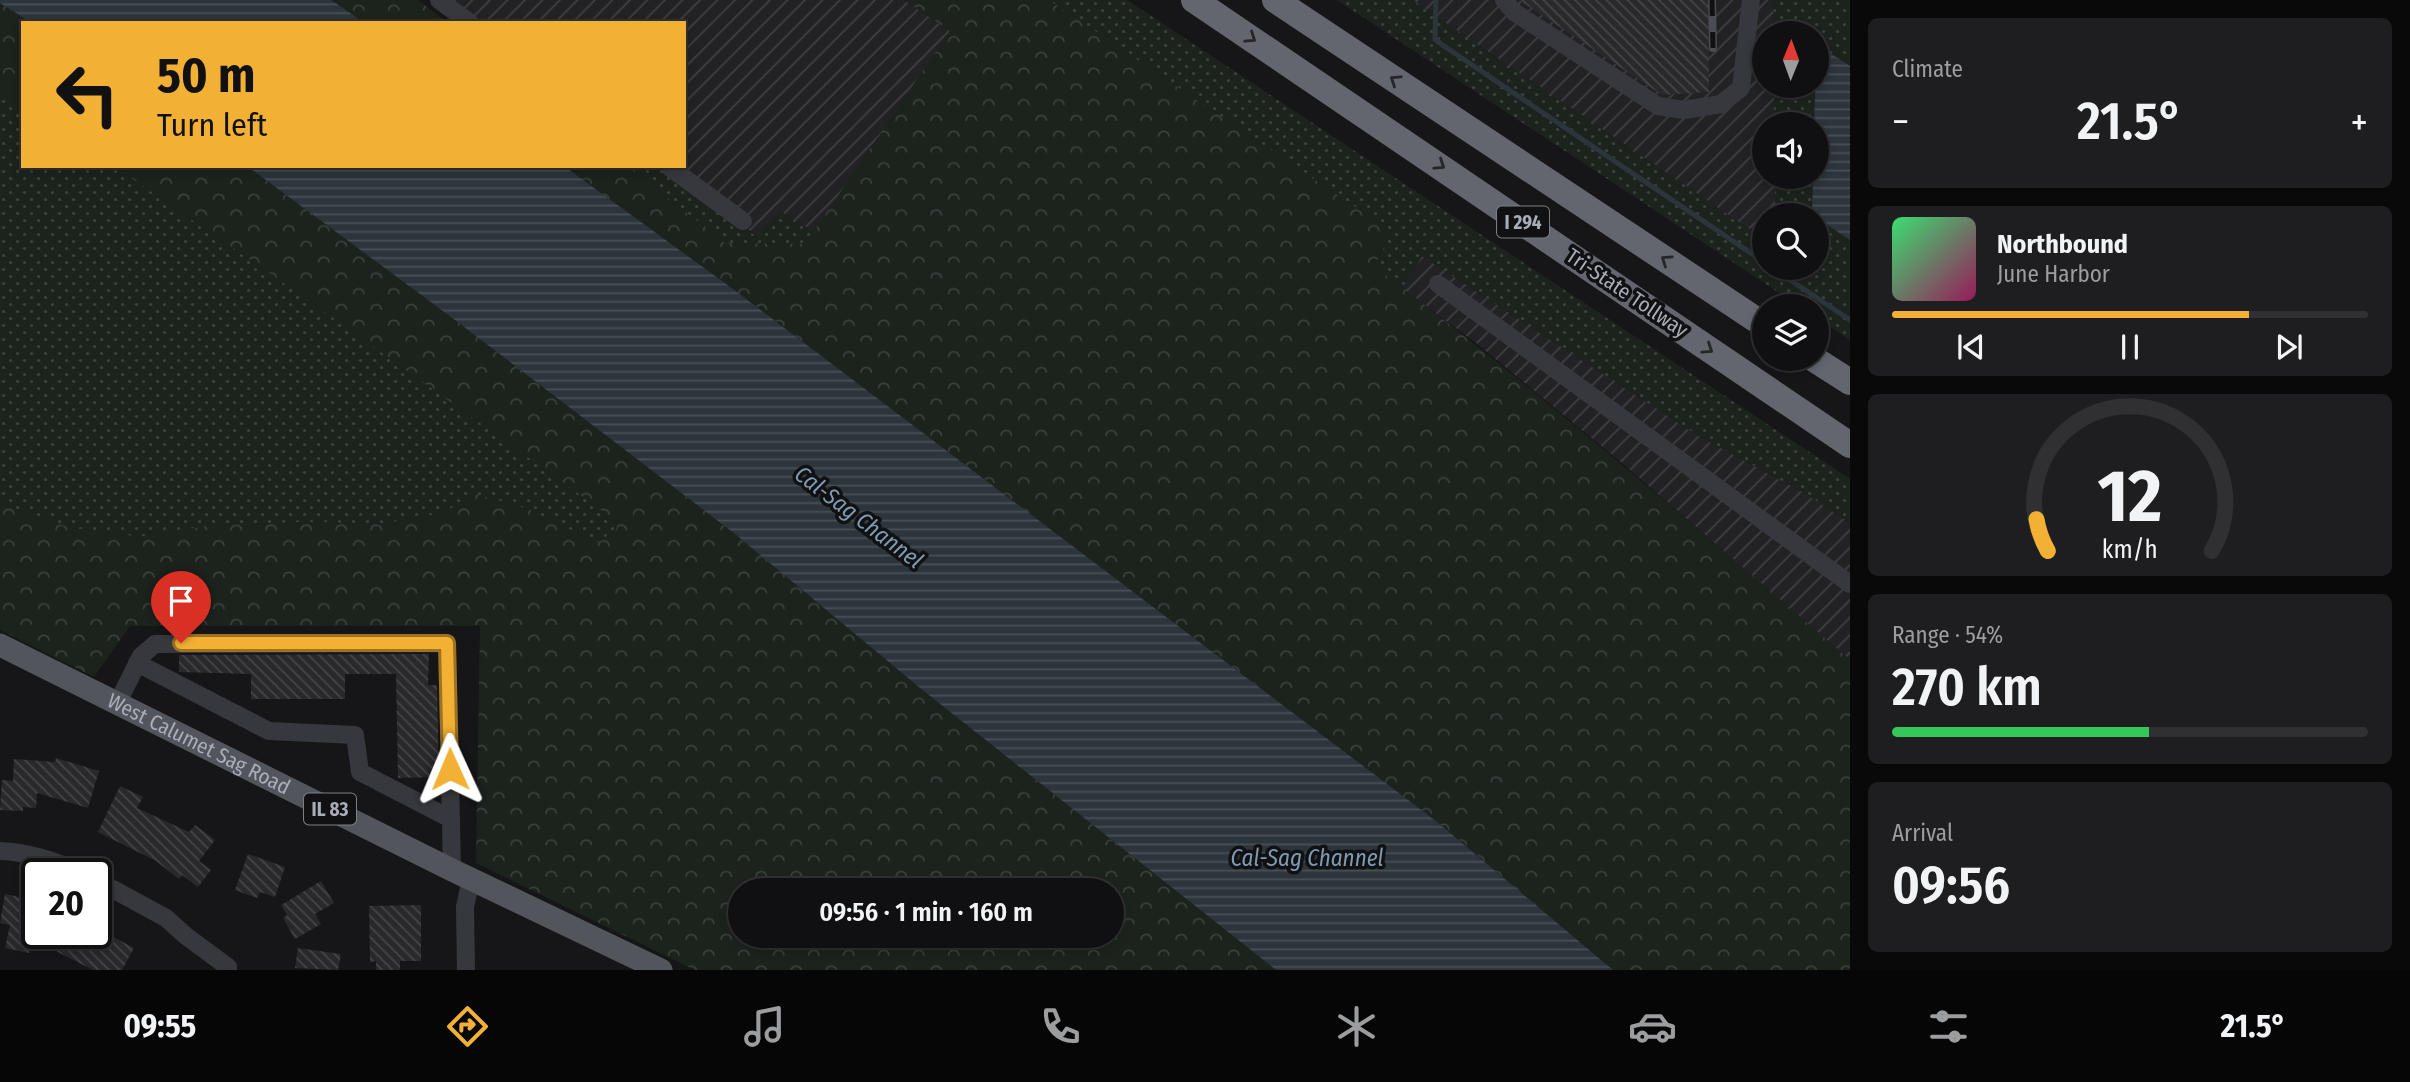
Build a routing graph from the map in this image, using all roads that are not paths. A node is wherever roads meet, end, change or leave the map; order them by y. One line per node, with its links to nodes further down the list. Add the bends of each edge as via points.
1 (439, 0): 6 (street)
2 (1194, 0): 13 (highway, Tri-State Tollway / I 294, one-way to 13)
3 (1275, 0): 10 (highway, I 294, one-way to 3)
4 (1504, 0): 5 (street, via 1514,12 1658,106 1684,110 1721,104 1741,88)
5 (1751, 0)
6 (467, 21)
7 (671, 168): 8 (street)
8 (743, 221)
9 (1438, 284): 14 (street)
10 (1752, 317)
11 (1829, 369): 12 (highway)
12 (1850, 383)
13 (1850, 445)
14 (1850, 584)
15 (0, 645): 17 (main road, West Calumet Sag Road / IL 83)
16 (137, 663): 17 (street); 18 (street, via 269,731 355,735 360,772); 18 (street, via 155,643 447,643)
17 (117, 704): 21 (main road, West Calumet Sag Road / IL 83)
18 (451, 819): 21 (street)
19 (0, 851): 20 (street)
20 (43, 858)
21 (462, 875): 24 (street); 25 (main road, West Calumet Sag Road / IL 83)
22 (112, 888): 23 (street, via 166,918)
23 (228, 970)
24 (466, 970)
25 (661, 970)

